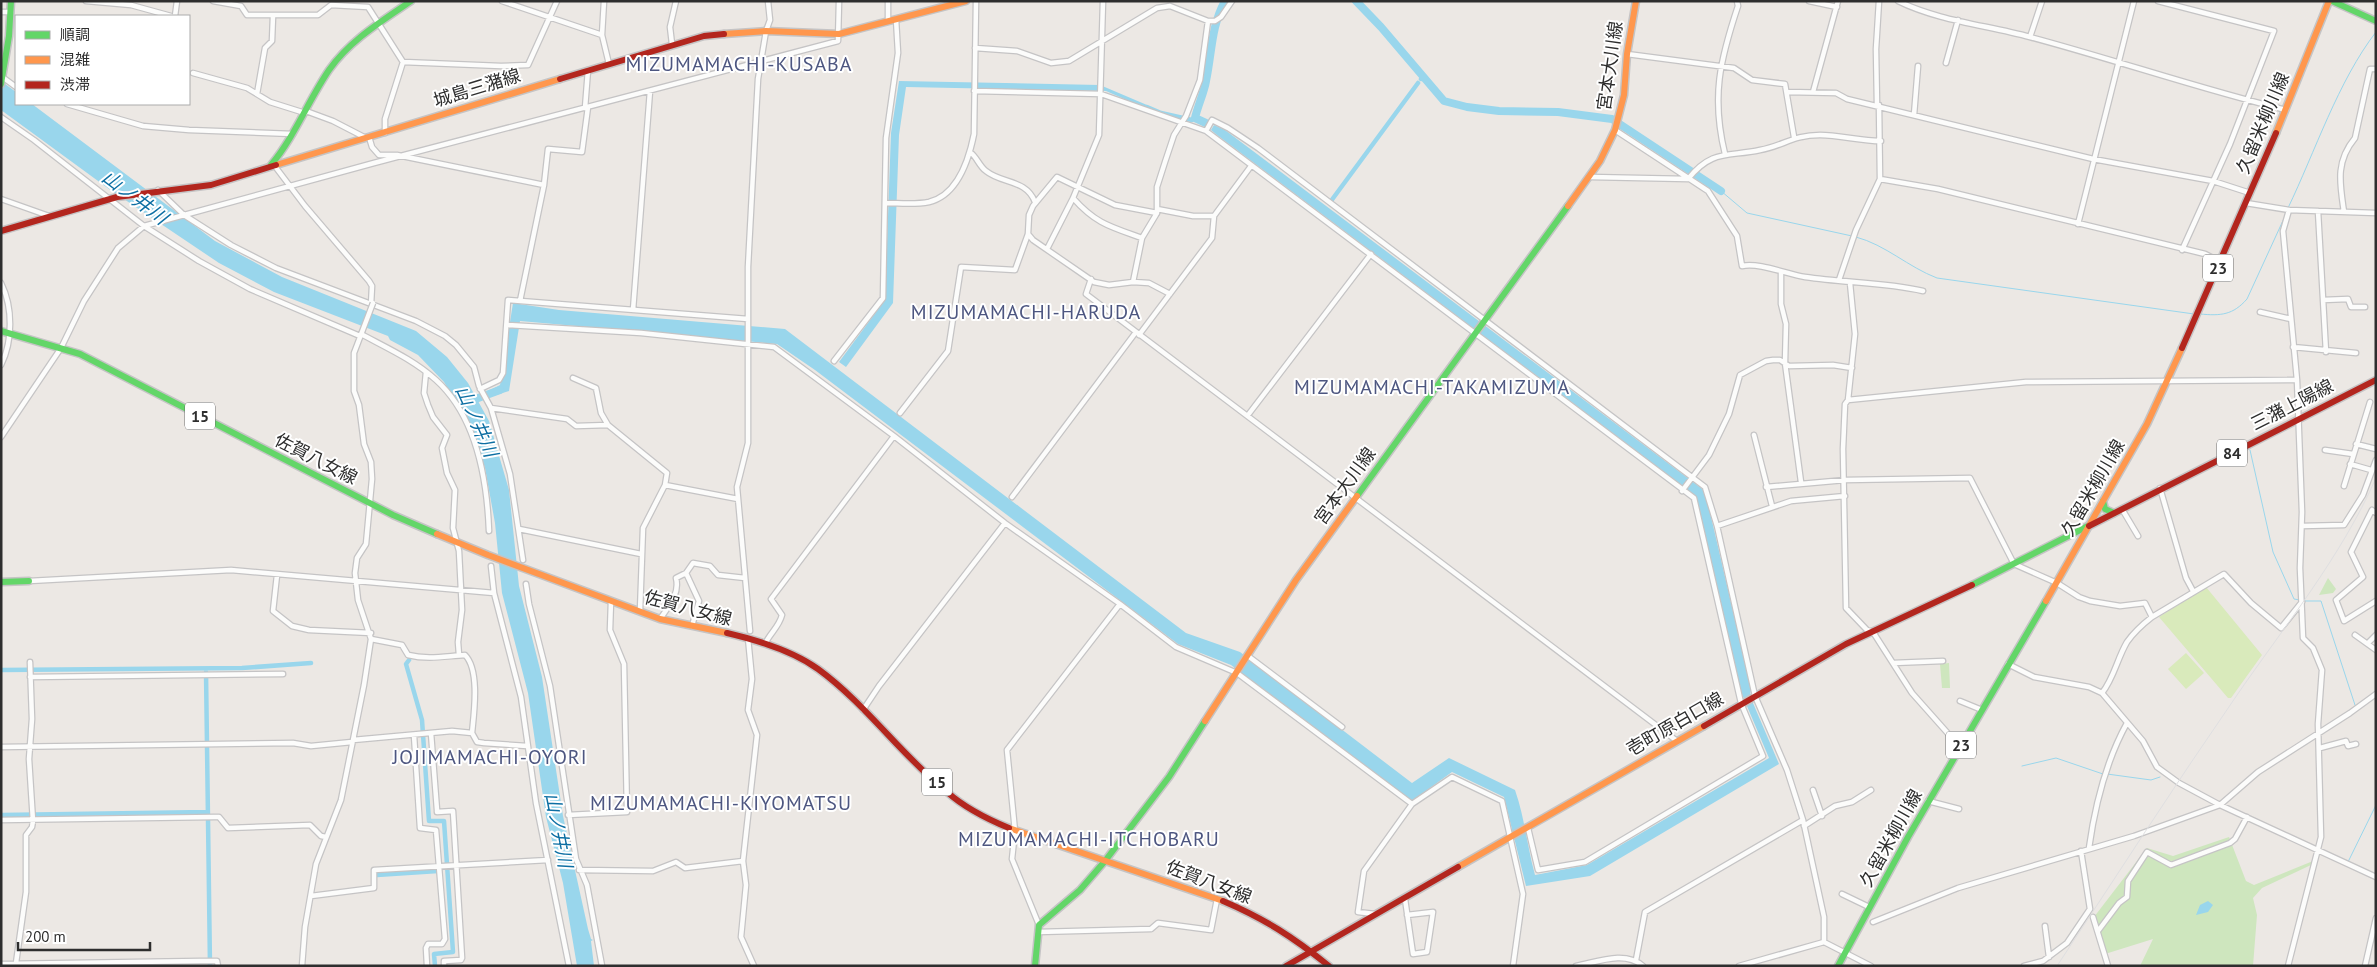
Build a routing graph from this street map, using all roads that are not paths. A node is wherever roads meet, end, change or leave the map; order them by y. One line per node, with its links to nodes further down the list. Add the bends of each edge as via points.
1 (11, 1): 30 (main road)
2 (86, 1): 31 (street, via 131,6)
3 (177, 1): 32 (street)
4 (213, 1): 26 (street)
5 (411, 1): 27 (main road)
6 (502, 1): 34 (street)
7 (557, 1): 34 (street)
8 (604, 1): 43 (street)
9 (676, 1): 46 (street, via 670,27)
10 (768, 1): 41 (street, via 770,20)
11 (839, 1): 42 (street)
12 (888, 1): 37 (street)
13 (966, 1): 35 (main road, 城島三潴線)
14 (976, 1): 47 (street)
15 (1103, 1): 45 (street)
16 (1232, 1): 38 (street, via 1221,17)
17 (1636, 1): 48 (main road, 宮本大川線)
18 (1737, 1): 54 (street)
19 (1809, 1): 28 (street)
20 (1879, 1): 69 (street, via 1876,49)
21 (1898, 1): 36 (street)
22 (2042, 1): 44 (street)
23 (2134, 1): 53 (street)
24 (2158, 1): 67 (street, via 2274,31)
25 (2330, 1): 39 (main road); 71 (main road, 久留米柳川線 / 23)
26 (224, 2): 33 (street, via 242,6 247,15)
27 (404, 4): 40 (main road)
28 (1838, 4): 64 (street)
29 (1, 12): 30 (street)
30 (11, 12): 59 (main road)
31 (167, 15)
32 (175, 15)
33 (273, 16): 40 (street, via 318,15 331,5 368,7); 66 (street, via 272,41 265,48)
34 (550, 17): 43 (street); 49 (street, via 528,65)
35 (896, 20): 37 (main road, 城島三潴線); 102 (street, via 898,53 886,138)
36 (1958, 20): 44 (street); 51 (street)
37 (888, 21): 42 (main road, 城島三潴線)
38 (1208, 21): 45 (street, via 1202,16 1165,6); 75 (street, via 1200,80)
39 (2375, 21)
40 (379, 24): 49 (street); 72 (main road, via 336,61)
41 (766, 31): 42 (main road, 城島三潴線); 46 (main road, 城島三潴線, via 704,36); 50 (street)
42 (839, 34): 50 (street, via 838,41)
43 (602, 35): 52 (street)
44 (2030, 37): 53 (street)
45 (1101, 42): 47 (street, via 1060,63 1051,63 1017,50); 65 (street)
46 (672, 44): 52 (main road, 城島三潴線)
47 (975, 48): 61 (street)
48 (1627, 54): 54 (street); 76 (main road, 宮本大川線, via 1624,94)
49 (403, 62): 78 (street, via 385,118)
50 (760, 62): 62 (street); 135 (street)
51 (1946, 62)
52 (609, 64): 57 (main road, 城島三潴線)
53 (2118, 64): 67 (street); 86 (street)
54 (1721, 66): 63 (street, via 1734,68 1752,80 1785,84); 84 (street, via 1716,97)
55 (1918, 66): 73 (street)
56 (2376, 69): 107 (street, via 2370,69 2355,138 2338,174)
57 (588, 70): 70 (street); 78 (main road, 城島三潴線)
58 (193, 73): 66 (street, via 247,88)
59 (2, 79): 60 (street)
60 (15, 86)
61 (974, 90): 65 (street); 83 (street, via 974,134)
62 (650, 91): 70 (street); 133 (street)
63 (1787, 92): 64 (street); 80 (street)
64 (1813, 92): 69 (street, via 1836,93 1847,99)
65 (1101, 93): 75 (street, via 1148,112); 95 (street, via 1099,135)
66 (257, 94): 72 (street, via 283,107)
67 (2248, 101): 71 (street); 92 (street)
68 (70, 105): 79 (street, via 143,126)
69 (1878, 105): 73 (street); 82 (street)
70 (586, 108): 85 (street); 93 (street, via 583,150 548,150)
71 (2286, 110): 97 (main road, 久留米柳川線 / 23)
72 (306, 112): 79 (main road); 81 (street)
73 (1914, 115): 86 (street)
74 (1, 117): 100 (street)
75 (1185, 120): 77 (street); 105 (street, via 1174,135 1156,187)
76 (1616, 128): 89 (main road, 宮本大川線); 90 (street)
77 (1206, 131): 88 (street); 137 (street, via 1212,120 1228,128)
78 (385, 133): 81 (main road, 城島三潴線)
79 (293, 134): 87 (main road)
80 (1794, 137): 82 (street, via 1822,135 1860,142); 84 (street, via 1760,151)
81 (368, 138): 85 (street, via 379,155); 87 (main road, 城島三潴線)
82 (1881, 141): 91 (street)
83 (970, 152): 101 (street, via 985,171 1020,184); 102 (street, via 956,184 947,191 930,201)
84 (1725, 154): 90 (street, via 1702,163)
85 (402, 157): 93 (street); 94 (street)
86 (2094, 159): 92 (street); 112 (street)
87 (272, 165): 94 (street); 96 (main road, 城島三潴線, via 211,186)
88 (1252, 166): 111 (street); 119 (street)
89 (1590, 177): 90 (street); 137 (main road, 宮本大川線)
90 (1689, 177): 121 (street, via 1711,195 1736,236 1742,266 1756,265)
91 (1880, 178): 112 (street); 123 (street, via 1856,230)
92 (2213, 181): 97 (street); 118 (street)
93 (544, 185): 129 (street)
94 (288, 186): 109 (street); 131 (street, via 369,281)
95 (1076, 186): 98 (street); 101 (street, via 1057,177); 105 (street, via 1115,205)
96 (158, 190): 100 (main road, 城島三潴線); 109 (street)
97 (2250, 193): 103 (main road, 久留米柳川線 / 23)
98 (1073, 198): 116 (street, via 1098,222); 117 (street)
99 (2, 199): 110 (street)
100 (113, 199): 110 (main road, 城島三潴線); 113 (street)
101 (1035, 202): 115 (street, via 1029,215)
102 (885, 203): 149 (street, via 883,298)
103 (2246, 203): 104 (street); 120 (main road, 久留米柳川線 / 23)
104 (2289, 210): 106 (street); 136 (street, via 2283,231)
105 (1157, 211): 111 (street); 116 (street)
106 (2318, 211): 107 (street); 130 (street)
107 (2344, 212): 108 (street)
108 (2376, 212)
109 (183, 215): 113 (street); 131 (street, via 276,268)
110 (49, 216): 114 (main road, 城島三潴線)
111 (1214, 216): 128 (street, via 1212,238)
112 (2078, 224): 118 (street)
113 (145, 226): 143 (street, via 199,261 250,288); 146 (street, via 118,248 84,301)
114 (2, 231)
115 (1028, 234): 117 (street); 162 (street, via 1015,270 961,267 948,351)
116 (1142, 238): 124 (street)
117 (1047, 249): 122 (street)
118 (2182, 250): 120 (street, via 2205,254)
119 (1372, 254): 142 (street); 163 (street)
120 (2221, 262): 155 (main road, 久留米柳川線 / 23)
121 (1781, 273): 123 (street); 150 (street, via 1781,304 1786,324)
122 (1091, 279): 124 (street, via 1110,285); 141 (street, via 1086,294)
123 (1839, 280): 126 (street)
124 (1133, 282): 128 (street, via 1149,283)
125 (1, 283): 140 (street, via 9,304)
126 (1850, 283): 127 (street, via 1891,284); 152 (street, via 1855,334)
127 (1923, 291)
128 (1170, 294): 141 (street)
129 (520, 300): 133 (street); 138 (street, via 508,300)
130 (2323, 300): 132 (street, via 2348,299 2351,307); 147 (street)
131 (372, 304): 143 (street, bridge); 158 (street, via 445,336 474,368)
132 (2365, 307)
133 (633, 310): 135 (street)
134 (2260, 312): 136 (street)
135 (748, 319): 144 (street)
136 (2291, 319): 145 (street)
137 (1484, 322): 142 (main road, 宮本大川線); 176 (street)
138 (508, 325): 144 (street); 158 (street, via 500,380)
139 (1, 331): 140 (main road, 佐賀八女線 / 15)
140 (9, 333): 146 (main road, 佐賀八女線 / 15); 151 (street)
141 (1138, 333): 163 (street); 185 (street)
142 (1475, 333): 183 (street); 186 (main road, 宮本大川線)
143 (361, 334): 153 (street); 189 (street, via 354,353 354,391 372,470)
144 (750, 343): 167 (street, via 774,347); 187 (street, via 746,412 748,443 739,478)
145 (2294, 347): 147 (street); 156 (street)
146 (61, 348): 168 (street); 189 (main road, 佐賀八女線 / 15, via 108,368)
147 (2326, 352): 148 (street)
148 (2356, 353)
149 (834, 361)
150 (1785, 363): 152 (street, via 1789,366); 176 (street, via 1766,361 1740,375 1729,414 1709,455); 178 (street)
151 (1, 365)
152 (1852, 368): 159 (street)
153 (426, 372): 199 (street, via 456,403 470,430 481,466); 201 (street, via 424,393 428,405 447,435 442,448 455,490 453,520)
154 (573, 378): 165 (street, via 596,388 600,413)
155 (2168, 380): 156 (street); 159 (street, via 2026,382); 188 (main road, 久留米柳川線 / 23)
156 (2297, 380): 164 (street)
157 (2376, 380): 164 (main road, 三潴上陽線 / 84)
158 (480, 389): 161 (street)
159 (1848, 400): 177 (street, via 1845,404)
160 (2370, 402): 169 (street)
161 (490, 407): 165 (street, via 567,419 576,426); 198 (street, via 510,474)
162 (900, 413)
163 (1248, 415): 186 (street)
164 (2298, 419): 182 (main road, 三潴上陽線 / 84); 197 (street)
165 (608, 425): 179 (street, via 667,473)
166 (1754, 435): 181 (street)
167 (894, 436): 194 (street); 232 (street, via 771,599 782,615 779,626 770,634)
168 (1, 437)
169 (2356, 444): 170 (street); 172 (street)
170 (2376, 449)
171 (2325, 450): 172 (street)
172 (2353, 454): 174 (street)
173 (2376, 460): 175 (street)
174 (2350, 464): 175 (street); 180 (street)
175 (2371, 470): 197 (street, via 2363,496 2344,524)
176 (1693, 476): 183 (street); 195 (street, via 1706,487)
177 (1845, 480): 178 (street); 184 (street); 204 (street, via 1970,478)
178 (1801, 482): 181 (street)
179 (665, 485): 187 (street); 202 (street, via 643,528)
180 (2344, 486)
181 (1766, 487): 190 (street)
182 (2160, 488): 191 (main road, 三潴上陽線 / 84); 215 (street, via 2186,578)
183 (1682, 491): 248 (street, via 1694,498)
184 (1845, 496): 190 (street); 226 (street, via 1846,608)
185 (1012, 497)
186 (1356, 498): 236 (main road, 宮本大川線, via 1296,580); 258 (street)
187 (738, 499): 208 (street)
188 (2103, 501): 193 (main road, via 2105,509); 196 (main road, 久留米柳川線 / 23)
189 (369, 503): 201 (main road, 佐賀八女線 / 15); 209 (street, via 366,544 355,564)
190 (1772, 506): 195 (street)
191 (2122, 509): 193 (main road, 三潴上陽線 / 84); 200 (street)
192 (2376, 512): 218 (street, via 2372,510 2351,552 2363,577 2336,600 2344,621)
193 (2114, 513): 196 (main road, 三潴上陽線 / 84)
194 (1005, 523): 220 (street); 249 (street)
195 (1717, 526): 246 (street)
196 (2088, 526): 204 (main road, 壱町原白口線); 212 (main road, 久留米柳川線 / 23)
197 (2302, 526): 219 (street)
198 (519, 529): 202 (street); 203 (street)
199 (490, 532)
200 (2138, 536)
201 (457, 542): 203 (main road, 佐賀八女線 / 15); 214 (street)
202 (642, 554): 221 (street)
203 (522, 564): 217 (main road, 佐賀八女線 / 15)
204 (2014, 564): 212 (street); 226 (main road, 壱町原白口線)
205 (491, 566): 216 (street)
206 (686, 573): 208 (street, via 693,563 710,566 718,575); 223 (street, via 676,578 678,586 674,599); 224 (street, via 699,601)
207 (276, 575): 209 (street); 210 (street, via 231,570); 227 (street, via 273,611 292,626)
208 (745, 578): 225 (street)
209 (356, 580): 214 (street); 227 (street, via 358,600)
210 (29, 581): 211 (main road)
211 (1, 582)
212 (2057, 583): 222 (street, via 2090,601 2120,606 2146,603); 240 (main road, 久留米柳川線 / 23)
213 (526, 584): 271 (street, via 550,686)
214 (460, 590): 216 (street); 235 (street)
215 (2193, 591): 219 (street, via 2224,574 2251,604 2281,628); 222 (street)
216 (494, 593): 261 (street, via 516,674)
217 (611, 600): 221 (main road, 佐賀八女線 / 15); 271 (street, via 610,630 624,664 626,812)
218 (2376, 601)
219 (2302, 602): 255 (street, via 2303,638 2313,648 2322,670 2318,698)
220 (1120, 604): 241 (street, via 1176,647); 278 (street, via 1006,750)
221 (640, 611): 223 (main road, 佐賀八女線 / 15)
222 (2152, 616): 244 (street, via 2127,643 2111,682)
223 (660, 619): 224 (main road, 佐賀八女線 / 15)
224 (692, 626): 230 (main road, 佐賀八女線 / 15)
225 (750, 631)
226 (1873, 632): 239 (street); 246 (main road, 壱町原白口線)
227 (371, 633): 231 (street)
228 (2376, 635): 233 (street)
229 (2354, 636): 233 (street)
230 (748, 638): 232 (main road, 佐賀八女線 / 15); 285 (street, via 752,680 748,710 756,735)
231 (371, 639): 235 (street, via 402,645 408,655 415,657); 257 (street)
232 (766, 644): 249 (main road, 佐賀八女線 / 15, via 818,669)
233 (2368, 644): 234 (street)
234 (2376, 650)
235 (459, 655): 254 (street, via 470,660 475,697)
236 (1247, 657): 241 (main road, 宮本大川線); 252 (street)
237 (1943, 661): 239 (street)
238 (30, 662): 243 (street)
239 (1893, 664): 263 (street, via 1926,709)
240 (2008, 664): 244 (street, via 2034,677 2089,686); 250 (main road, 久留米柳川線 / 23)
241 (1237, 672): 268 (street); 286 (main road, 宮本大川線, via 1185,755)
242 (283, 674): 243 (street)
243 (30, 676): 260 (street, via 32,719)
244 (2102, 693): 251 (street)
245 (2376, 694): 255 (street)
246 (1754, 696): 248 (main road, 壱町原白口線); 276 (street, via 1781,752)
247 (1960, 701): 250 (street)
248 (1743, 703): 258 (main road, 壱町原白口線); 277 (street, via 1764,756 1645,827 1584,862 1539,870)
249 (863, 710): 278 (main road, 佐賀八女線 / 15, via 946,792 992,822)
250 (1982, 710): 263 (main road, 久留米柳川線 / 23)
251 (2127, 723): 269 (street, via 2143,741 2157,767); 281 (street, via 2117,741 2094,814)
252 (1342, 727)
253 (429, 733): 254 (street); 256 (street); 287 (street, via 437,812 453,811)
254 (472, 733): 261 (street, via 477,742)
255 (2319, 733): 264 (street); 269 (street, via 2258,772)
256 (415, 735): 257 (street); 288 (street, via 420,828 436,828)
257 (352, 741): 260 (street, via 310,746 293,743); 279 (street, via 341,800)
258 (1677, 741): 277 (main road, 壱町原白口線)
259 (2356, 744): 264 (street, via 2348,746 2346,741)
260 (29, 746): 262 (street); 275 (street)
261 (527, 746): 284 (street)
262 (1, 747)
263 (1960, 747): 267 (main road, 久留米柳川線 / 23)
264 (2320, 748): 282 (street, via 2321,836)
265 (1813, 790): 272 (street)
266 (1871, 790): 272 (street)
267 (1928, 801): 270 (street); 295 (main road, 久留米柳川線 / 23)
268 (1412, 804): 280 (street, via 1452,777 1502,800); 296 (street, via 1361,876 1358,912)
269 (2220, 804): 273 (street); 281 (street, via 2134,836)
270 (1960, 809)
271 (568, 816): 289 (street)
272 (1822, 816): 276 (street)
273 (2246, 817): 282 (street); 303 (street, via 2230,843 2171,866 2147,852 2128,881 2127,897)
274 (1, 820): 275 (street)
275 (32, 820): 279 (street, via 214,817 228,828 310,825 320,836); 309 (street, via 26,836 26,892)
276 (1803, 823): 304 (street, via 1824,917); 308 (street, via 1645,912)
277 (1527, 828): 280 (main road, 壱町原白口線)
278 (1015, 831): 286 (main road, 佐賀八女線 / 15); 302 (street, via 1012,858)
279 (326, 837): 292 (street, via 316,864)
280 (1511, 837): 294 (main road, 壱町原白口線); 324 (street, via 1523,894)
281 (2089, 848): 283 (street)
282 (2318, 850): 290 (street); 332 (street)
283 (2081, 851): 300 (street, via 1958,888); 307 (street, via 2090,909 2066,943)
284 (548, 860): 287 (street, via 459,867); 318 (street)
285 (744, 861): 289 (street, via 685,868 676,862 653,871); 320 (street, via 746,885 741,937)
286 (1105, 861): 293 (main road, 佐賀八女線 / 15); 302 (main road, 宮本大川線, via 1080,890)
287 (456, 864): 288 (street); 317 (street, via 462,958 444,961)
288 (439, 866): 292 (street, via 374,870 374,888); 316 (street, via 445,939 442,944 428,944)
289 (579, 870): 319 (street, via 587,885)
290 (2376, 877)
291 (1842, 894): 295 (street)
292 (311, 896): 315 (street)
293 (1217, 899): 302 (street, via 1211,930 1158,923 1151,929); 306 (main road, 佐賀八女線 / 15, via 1257,916)
294 (1405, 899): 296 (main road, 壱町原白口線); 297 (street)
295 (1869, 907): 305 (main road, 久留米柳川線 / 23)
296 (1379, 914): 306 (main road, 壱町原白口線)
297 (1407, 915): 297 (street, via 1413,954 1427,952 1433,912)
298 (2093, 917): 303 (street)
299 (2376, 918): 333 (street)
300 (1873, 922)
301 (2045, 926): 307 (street)
302 (1039, 928): 321 (main road)
303 (2098, 931): 331 (street)
304 (1824, 942): 305 (street); 327 (street)
305 (1846, 951): 328 (main road, 久留米柳川線 / 23); 329 (street)
306 (1313, 952): 322 (main road, 壱町原白口線); 323 (main road, 佐賀八女線 / 15)
307 (2049, 956): 330 (street, via 2044,961)
308 (1636, 960): 314 (street, via 1616,958); 326 (street)
309 (16, 963): 311 (street); 312 (street)
310 (200, 963): 312 (street); 313 (street)
311 (1, 964)
312 (88, 964)
313 (218, 964)
314 (1585, 965): 325 (street)
315 (302, 966)
316 (427, 966)
317 (444, 966)
318 (569, 966)
319 (602, 966)
320 (754, 966)
321 (1035, 966)
322 (1286, 966)
323 (1329, 966)
324 (1514, 966)
325 (1576, 966)
326 (1643, 966)
327 (1739, 966)
328 (1838, 966)
329 (1871, 966)
330 (2024, 966)
331 (2108, 966)
332 (2288, 966)
333 (2366, 966)

